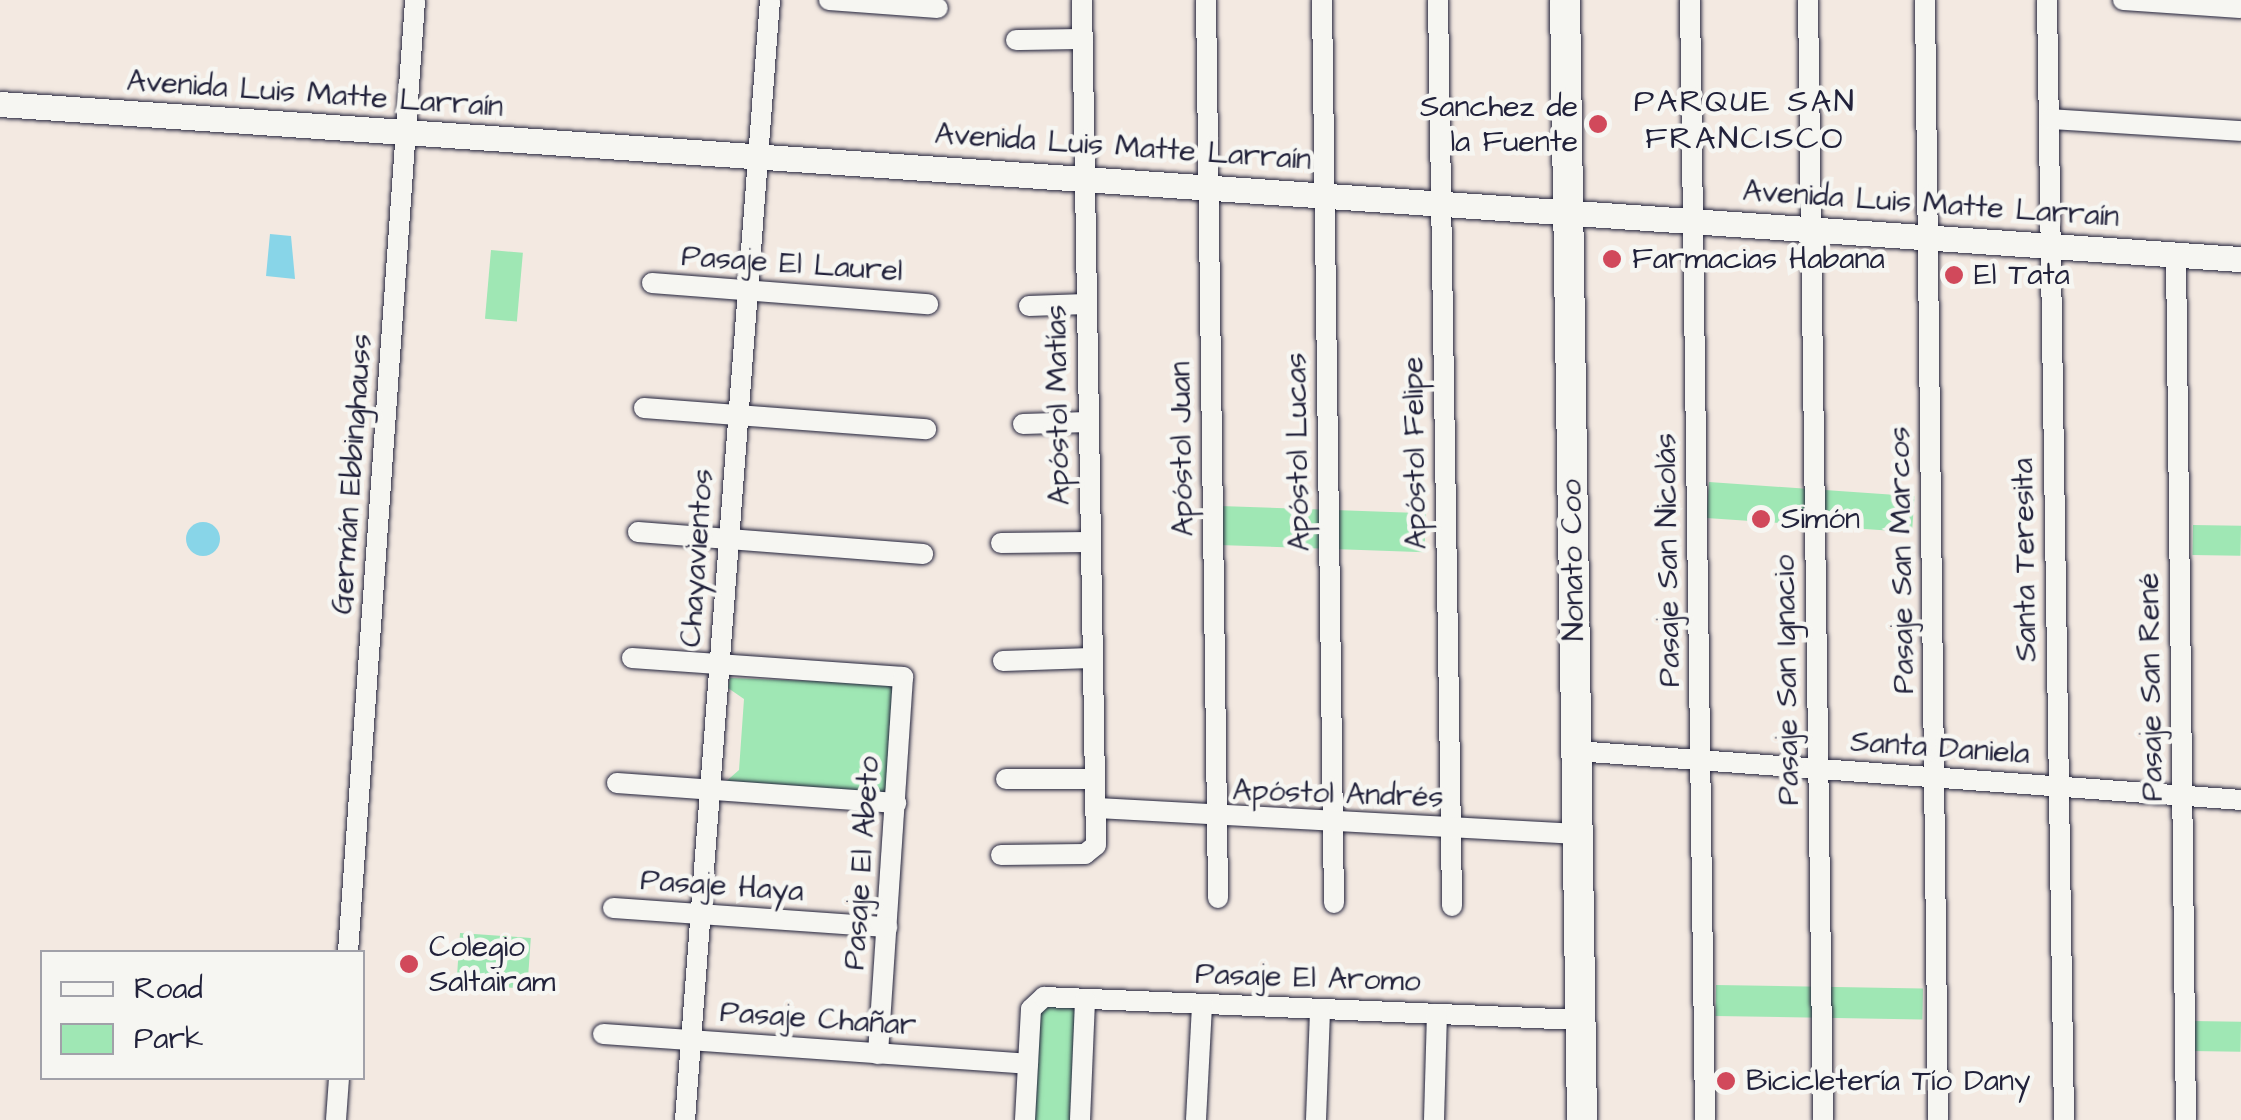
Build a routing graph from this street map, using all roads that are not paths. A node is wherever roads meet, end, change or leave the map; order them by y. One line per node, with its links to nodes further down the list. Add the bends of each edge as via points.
1 (415, 0): 22 (street, Germán Ebbinghauss)
2 (770, 0): 23 (street, Chayavientos)
3 (830, 0): 14 (street)
4 (1082, 0): 17 (street, Apóstol Matías)
5 (1206, 0): 25 (street, Apóstol Juan)
6 (1322, 0): 26 (street, Apóstol Lucas)
7 (1438, 0): 27 (street, Apóstol Felipe)
8 (1565, 0): 28 (main road, Nonato Coo)
9 (1690, 0): 29 (street, Pasaje San Nicolás)
10 (1808, 0): 30 (street, Pasaje San Ignacio)
11 (1925, 0): 31 (street, Pasaje San Marcos)
12 (2047, 0): 20 (street, Santa Teresita)
13 (2123, 0): 16 (street)
14 (893, 2): 15 (street)
15 (938, 8)
16 (2241, 8)
17 (1082, 39): 18 (street); 24 (street, Apóstol Matías)
18 (1016, 40)
19 (0, 104): 22 (street, Avenida Luis Matte Larraín)
20 (2050, 120): 21 (street); 32 (street, Santa Teresita)
21 (2241, 131)
22 (406, 134): 23 (street, Avenida Luis Matte Larraín); 78 (street, Germán Ebbinghauss)
23 (757, 158): 24 (street, Avenida Luis Matte Larraín); 36 (street, Chayavientos)
24 (1084, 176): 25 (street, Avenida Luis Matte Larraín); 38 (street, Apóstol Matías)
25 (1208, 185): 26 (street, Avenida Luis Matte Larraín); 67 (street, Apóstol Juan)
26 (1325, 193): 27 (street, Avenida Luis Matte Larraín); 68 (street, Apóstol Lucas)
27 (1441, 202): 28 (street, Avenida Luis Matte Larraín); 69 (street, Apóstol Felipe)
28 (1567, 211): 29 (street, Avenida Luis Matte Larraín); 54 (main road, Nonato Coo)
29 (1693, 220): 30 (street, Avenida Luis Matte Larraín); 55 (street, Pasaje San Nicolás)
30 (1811, 228): 31 (street, Avenida Luis Matte Larraín); 56 (street, Pasaje San Ignacio)
31 (1928, 236): 32 (street, Avenida Luis Matte Larraín); 57 (street, Pasaje San Marcos)
32 (2051, 245): 33 (street, Avenida Luis Matte Larraín); 61 (street, Santa Teresita)
33 (2176, 254): 34 (street, Avenida Luis Matte Larraín); 63 (street, Pasaje San René)
34 (2241, 258)
35 (652, 283): 36 (street, Pasaje El Laurel)
36 (748, 290): 37 (street, Pasaje El Laurel); 41 (street, Chayavientos)
37 (928, 304)
38 (1086, 304): 39 (street); 42 (street, Apóstol Matías)
39 (1028, 306)
40 (644, 408): 41 (street)
41 (738, 415): 44 (street); 46 (street, Chayavientos)
42 (1088, 422): 43 (street); 47 (street, Apóstol Matías)
43 (1023, 424)
44 (926, 428)
45 (638, 532): 46 (street)
46 (729, 539): 49 (street); 53 (street, Chayavientos)
47 (1090, 542): 48 (street); 51 (street, Apóstol Matías)
48 (1001, 543)
49 (923, 554)
50 (632, 658): 53 (street)
51 (1091, 658): 52 (street); 59 (street, Apóstol Matías)
52 (1003, 661)
53 (719, 664): 62 (street, Chayavientos); 65 (street, Pasaje El Abeto, via 904,678)
54 (1576, 751): 55 (street, Santa Daniela); 70 (main road, Nonato Coo)
55 (1700, 760): 56 (street, Santa Daniela); 97 (street, Pasaje San Nicolás)
56 (1818, 769): 57 (street, Santa Daniela); 98 (street, Pasaje San Ignacio)
57 (1934, 778): 61 (street, Santa Daniela); 99 (street, Pasaje San Marcos)
58 (1006, 779): 59 (street)
59 (1092, 779): 66 (street, Apóstol Matías)
60 (616, 782): 62 (street)
61 (2058, 786): 63 (street, Santa Daniela); 100 (street, Santa Teresita)
62 (710, 788): 65 (street); 76 (street, Chayavientos)
63 (2182, 796): 64 (street, Santa Daniela); 101 (street, Pasaje San René)
64 (2241, 800)
65 (896, 802): 77 (street, Pasaje El Abeto)
66 (1098, 808): 67 (street, Apóstol Andrés); 71 (street, via 1090,853)
67 (1217, 818): 68 (street, Apóstol Andrés); 72 (street, Apóstol Juan)
68 (1333, 824): 69 (street, Apóstol Andrés); 73 (street, Apóstol Lucas)
69 (1450, 828): 70 (street, Apóstol Andrés); 74 (street, Apóstol Felipe)
70 (1577, 834): 83 (main road, Nonato Coo)
71 (1000, 855)
72 (1218, 898)
73 (1334, 903)
74 (1452, 906)
75 (613, 908): 76 (street, Pasaje Haya)
76 (700, 914): 77 (street, Pasaje Haya); 85 (street, Chayavientos)
77 (887, 927): 86 (street, Pasaje El Abeto)
78 (348, 950)
79 (1085, 999): 80 (street, Pasaje El Aromo); 87 (street, Pasaje El Aromo, via 1035,1001); 92 (street)
80 (1202, 1004): 81 (street, Pasaje El Aromo); 93 (street)
81 (1320, 1009): 82 (street, Pasaje El Aromo); 94 (street)
82 (1437, 1014): 83 (street, Pasaje El Aromo); 95 (street)
83 (1580, 1020): 96 (main road, Nonato Coo)
84 (603, 1034): 85 (street, Pasaje Chañar)
85 (691, 1040): 86 (street, Pasaje Chañar); 90 (street, Chayavientos)
86 (878, 1054): 87 (street, Pasaje Chañar)
87 (1028, 1064): 91 (street)
88 (339, 1080): 89 (street)
89 (336, 1120)
90 (685, 1120)
91 (1026, 1120)
92 (1080, 1120)
93 (1196, 1120)
94 (1316, 1120)
95 (1434, 1120)
96 (1582, 1120)
97 (1705, 1120)
98 (1823, 1120)
99 (1938, 1120)
100 (2064, 1120)
101 (2186, 1120)

